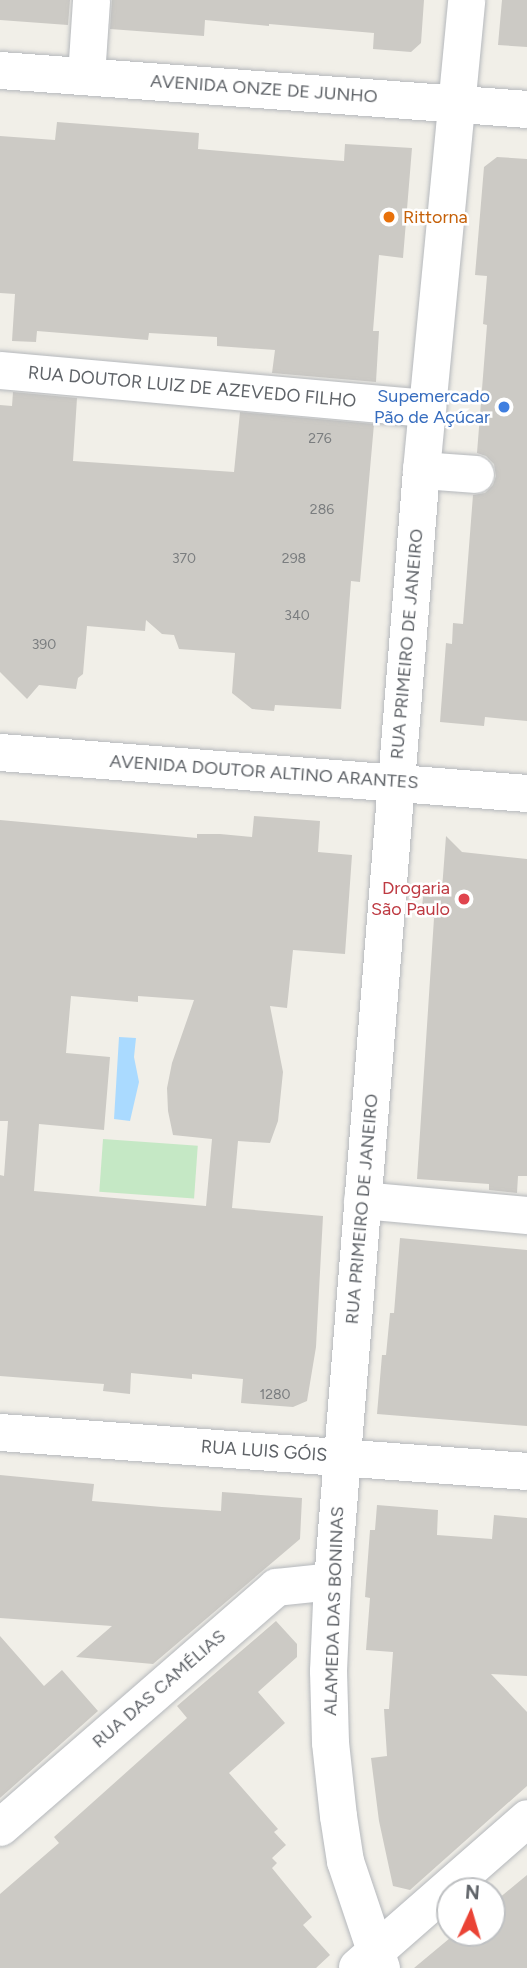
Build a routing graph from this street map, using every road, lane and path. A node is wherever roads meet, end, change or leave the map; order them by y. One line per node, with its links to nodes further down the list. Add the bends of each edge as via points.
1 (91, 0): 4 (street)
2 (467, 0): 5 (street, RUA PRIMEIRO DE JANEIRO)
3 (0, 70): 4 (street, AVENIDA ONZE DE JUNHO)
4 (86, 76): 5 (street, AVENIDA ONZE DE JUNHO)
5 (458, 104): 6 (street, AVENIDA ONZE DE JUNHO); 8 (street, RUA PRIMEIRO DE JANEIRO)
6 (527, 109)
7 (0, 370): 8 (street, RUA DOUTOR LUIZ DE AZEVEDO FILHO)
8 (427, 408): 9 (street, RUA PRIMEIRO DE JANEIRO)
9 (421, 470): 10 (street); 12 (street, RUA PRIMEIRO DE JANEIRO)
10 (475, 474)
11 (0, 752): 12 (street, AVENIDA DOUTOR ALTINO ARANTES)
12 (396, 782): 13 (street, AVENIDA DOUTOR ALTINO ARANTES); 14 (street, RUA PRIMEIRO DE JANEIRO)
13 (527, 793)
14 (362, 1200): 15 (street); 17 (street, RUA PRIMEIRO DE JANEIRO)
15 (527, 1215)
16 (0, 1432): 17 (street, RUA LUIS GÓIS)
17 (342, 1456): 18 (street, RUA LUIS GÓIS); 19 (street, ALAMEDA DAS BONINAS)
18 (527, 1471)
19 (332, 1581): 21 (street, RUA DAS CAMÉLIAS, via 276,1587); 22 (street, ALAMEDA DAS BONINAS, via 330,1742 345,1861)
20 (527, 1818): 22 (street)
21 (0, 1827)
22 (371, 1963)

